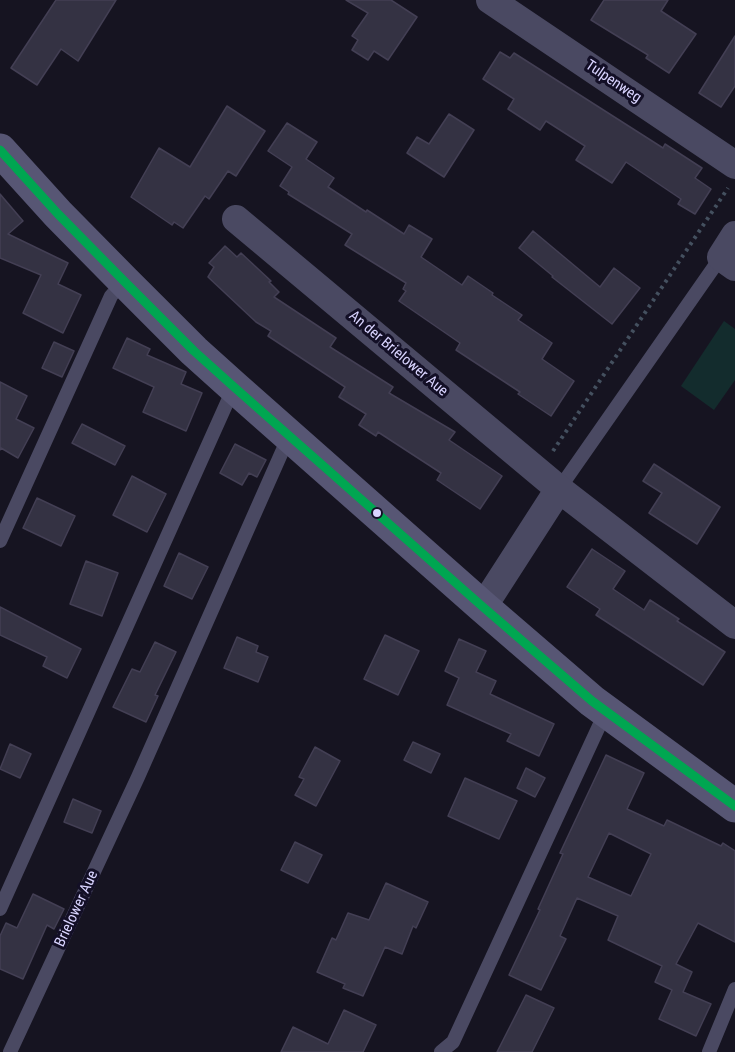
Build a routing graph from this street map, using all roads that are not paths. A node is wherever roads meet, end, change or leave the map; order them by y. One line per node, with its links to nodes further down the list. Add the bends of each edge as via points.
1 (490, 0): 3 (street, Tulpenweg)
2 (0, 150): 6 (street)
3 (732, 176)
4 (236, 219): 9 (street, An der Brielower Aue)
5 (730, 253): 9 (lane)
6 (124, 281): 7 (street); 10 (lane, via 111,296)
7 (234, 387): 8 (street); 15 (lane)
8 (289, 436): 11 (street); 17 (lane, Brielower Aue, via 138,777)
9 (549, 481): 11 (street); 12 (street, An der Brielower Aue)
10 (0, 541)
11 (483, 607): 13 (street)
12 (735, 625)
13 (606, 711): 14 (street); 18 (lane, via 453,1042)
14 (735, 806)
15 (0, 909)
16 (735, 989): 19 (lane)
17 (10, 1052)
18 (441, 1052)
19 (709, 1052)

